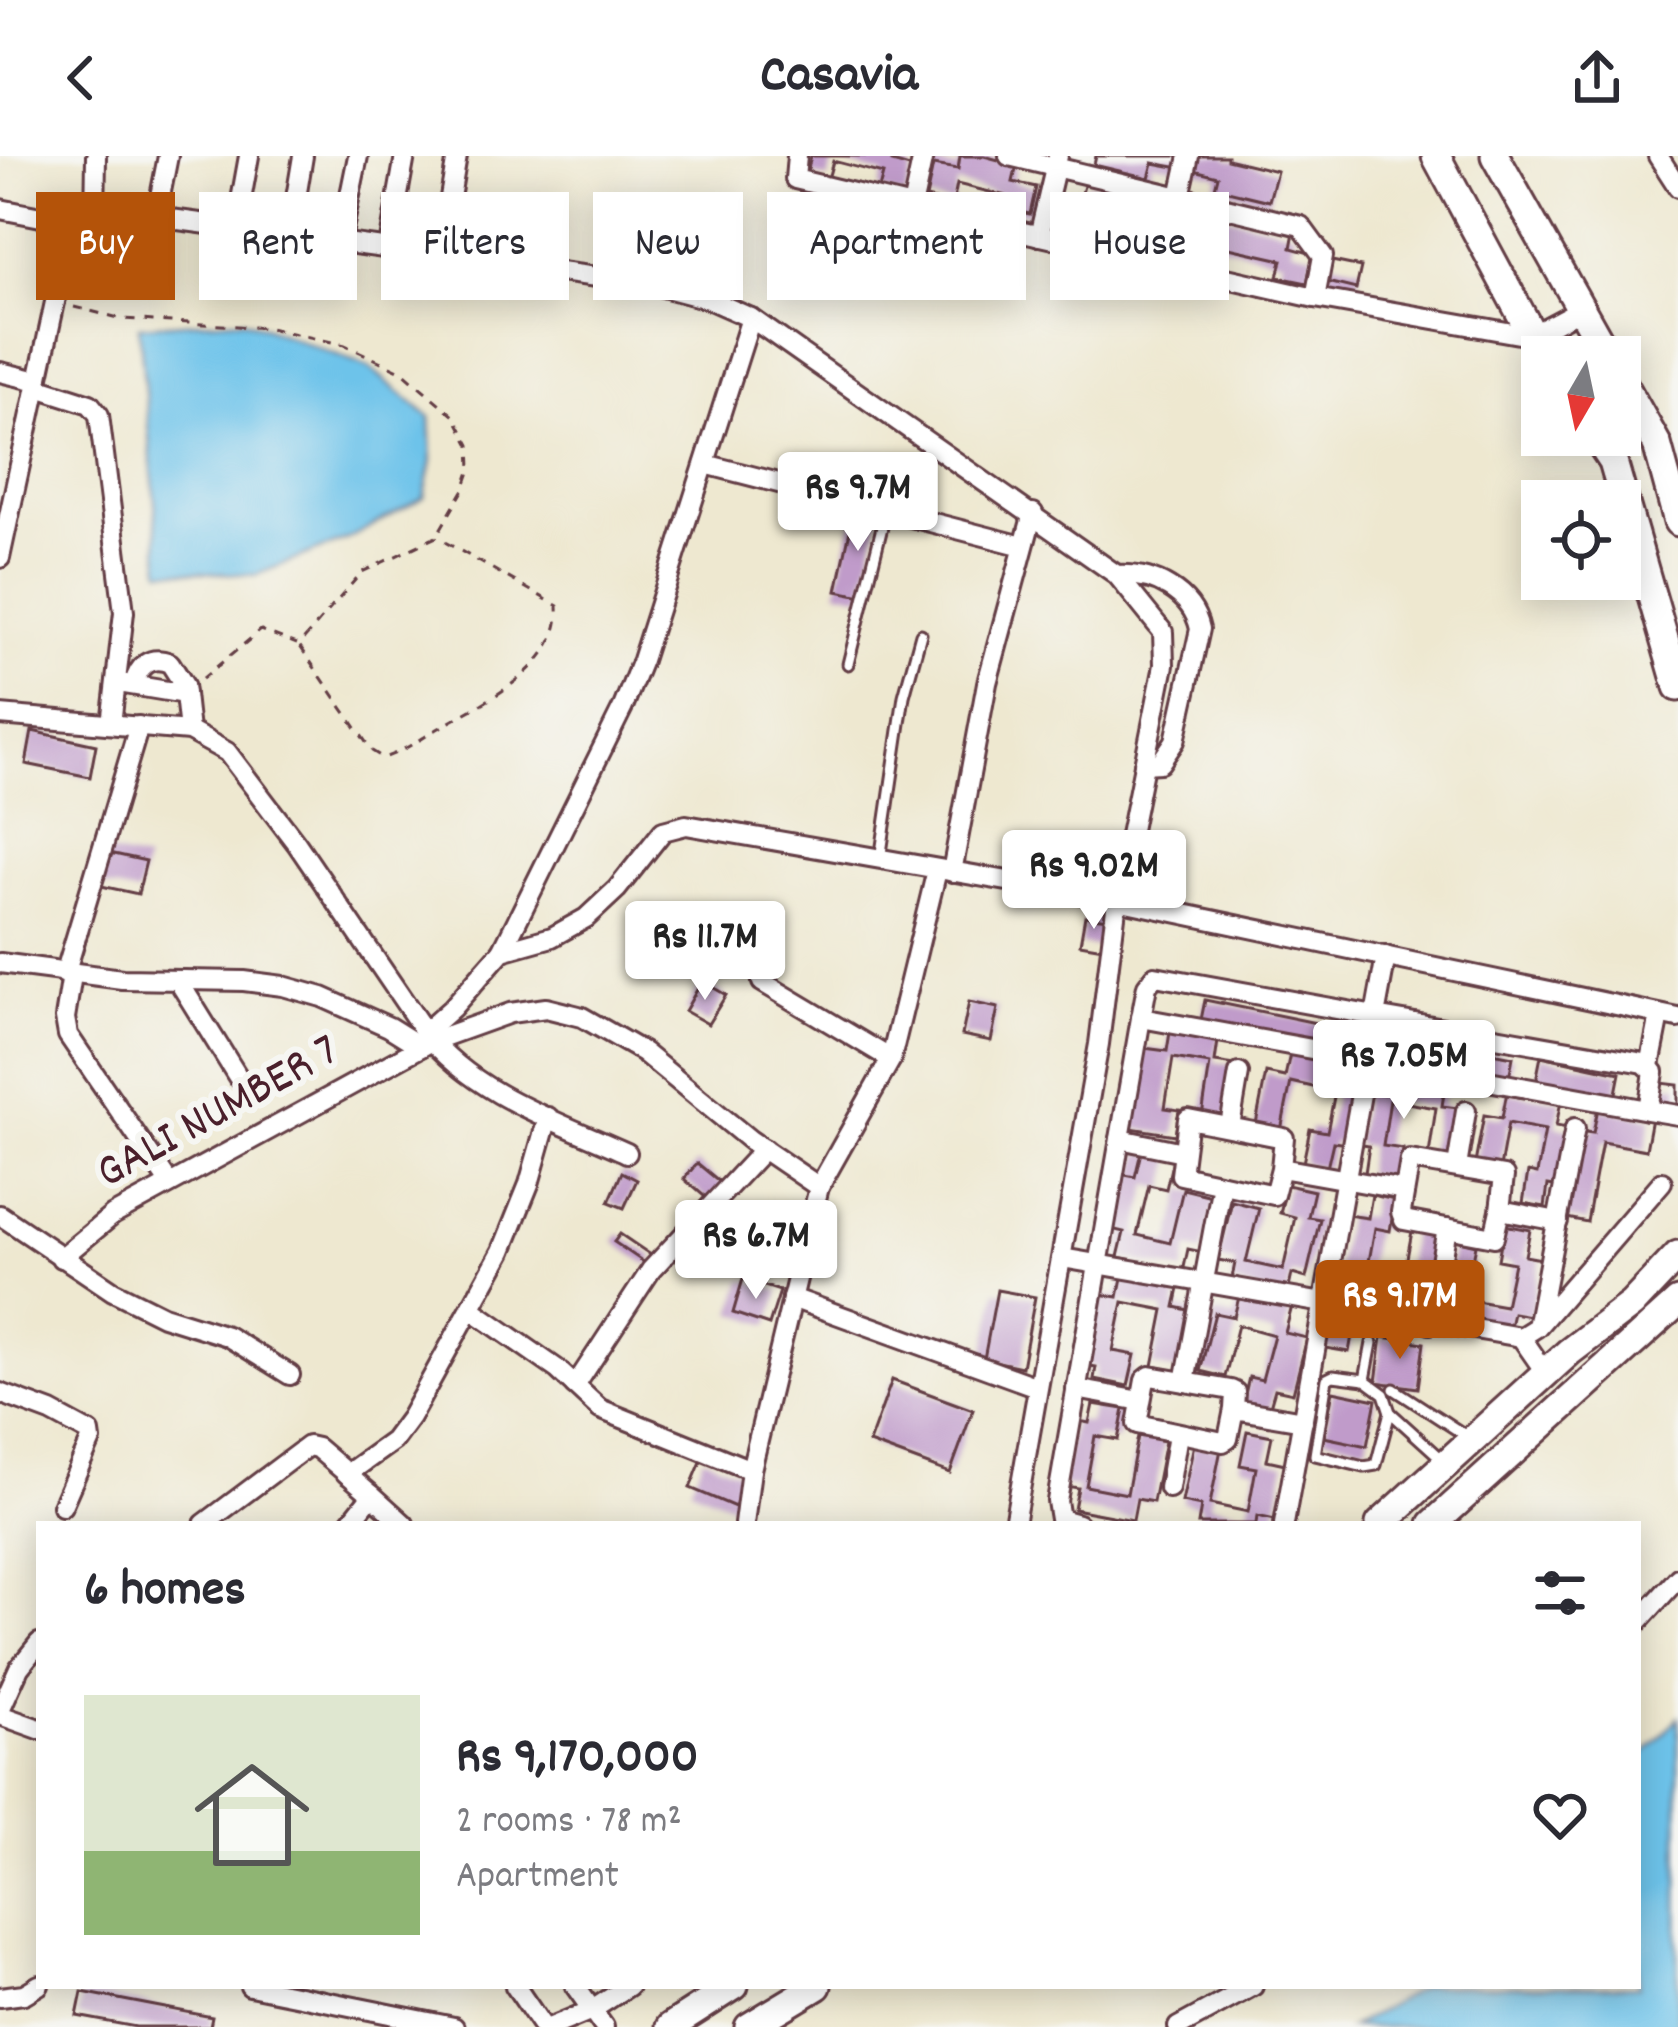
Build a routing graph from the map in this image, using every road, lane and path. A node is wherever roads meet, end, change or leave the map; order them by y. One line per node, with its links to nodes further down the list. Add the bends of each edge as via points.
1 (96, 156): 17 (street)
2 (168, 156): 18 (street)
3 (249, 156): 19 (street)
4 (303, 156): 20 (street)
5 (358, 156): 21 (street)
6 (405, 156): 22 (street)
7 (457, 156): 23 (street)
8 (797, 156): 24 (street, via 795,179)
9 (923, 156): 25 (street)
10 (1009, 156): 15 (street)
11 (1189, 156): 27 (street)
12 (1436, 156): 40 (street)
13 (1495, 156): 38 (street)
14 (1658, 156): 16 (street)
15 (1057, 161): 26 (street); 32 (street)
16 (1678, 188)
17 (95, 192)
18 (161, 192)
19 (242, 192)
20 (297, 192)
21 (351, 192)
22 (399, 192)
23 (451, 192)
24 (847, 192)
25 (915, 192)
26 (1166, 192)
27 (1181, 192)
28 (1229, 208): 36 (street, via 1301,226 1323,256)
29 (0, 209): 30 (street)
30 (36, 216)
31 (1026, 233): 32 (street)
32 (1040, 236): 33 (street)
33 (1050, 238)
34 (569, 274): 39 (street, via 655,285)
35 (1229, 278): 36 (street)
36 (1316, 298): 43 (street)
37 (55, 302): 45 (street); 52 (path, via 123,319 298,333 404,372 455,417 470,445 464,490)
38 (1581, 309): 41 (street); 42 (street)
39 (751, 318): 48 (street); 50 (street)
40 (1531, 336)
41 (1550, 336)
42 (1596, 336)
43 (1521, 343)
44 (0, 372): 45 (street)
45 (38, 384): 54 (street); 59 (street, via 99,415 123,595)
46 (1641, 415): 51 (street)
47 (1609, 456): 60 (street)
48 (704, 464): 49 (street); 70 (street, via 623,707)
49 (886, 511): 53 (street); 58 (lane)
50 (1033, 513): 53 (street); 55 (street)
51 (1678, 522)
52 (436, 537): 57 (path, via 362,572); 57 (path, via 558,606 548,644 517,681 383,758)
53 (1023, 546): 68 (street)
54 (0, 559)
55 (1118, 575): 66 (street, via 1166,647); 66 (street, via 1167,586 1197,613 1200,629 1175,741 1160,763)
56 (921, 634): 67 (lane)
57 (299, 645): 61 (path, via 261,630)
58 (848, 664)
59 (125, 684): 61 (street); 61 (street, via 142,665 162,660 177,670); 63 (street)
60 (1678, 687)
61 (185, 694): 65 (street)
62 (0, 715): 63 (street)
63 (111, 724): 64 (street)
64 (139, 726): 65 (street); 73 (street)
65 (189, 731): 79 (street, via 227,752)
66 (1144, 764): 69 (street)
67 (880, 860): 68 (street); 70 (street, via 674,826 586,918)
68 (945, 871): 69 (street); 80 (street)
69 (1118, 900): 71 (street); 109 (street)
70 (502, 951): 79 (street)
71 (1386, 956): 76 (street); 77 (street)
72 (0, 963): 73 (street)
73 (69, 974): 74 (street); 99 (street, via 68,1035)
74 (178, 982): 79 (street, via 284,986); 84 (street)
75 (762, 982): 80 (street)
76 (1375, 1016): 78 (street, via 1155,976); 81 (street); 82 (street)
77 (1669, 1017): 82 (street)
78 (1141, 1018): 81 (street); 91 (street)
79 (426, 1040): 88 (street, via 499,1095); 92 (street, via 510,1013 546,1008 582,1016 644,1052); 99 (street, GALI NUMBER 7)
80 (891, 1059): 101 (street)
81 (1366, 1062): 85 (street); 97 (street)
82 (1650, 1066): 85 (street)
83 (1239, 1073): 89 (street)
84 (238, 1077)
85 (1648, 1110): 87 (street)
86 (1466, 1111): 95 (street)
87 (1678, 1115)
88 (548, 1118): 94 (street); 115 (street, via 529,1184)
89 (1229, 1126): 93 (street, via 1190,1118); 96 (street, via 1284,1138)
90 (1575, 1128): 105 (street)
91 (1120, 1139): 93 (street); 110 (street)
92 (764, 1149): 101 (street); 123 (street, via 651,1270)
93 (1183, 1152): 100 (street, via 1181,1175)
94 (627, 1154)
95 (1457, 1167): 102 (street, via 1411,1160); 103 (street, via 1504,1176)
96 (1281, 1168): 97 (street); 100 (street, via 1274,1195)
97 (1346, 1180): 102 (street); 114 (street)
98 (1662, 1182): 117 (street)
99 (169, 1183): 108 (street, GALI NUMBER 7, via 113,1214)
100 (1222, 1184): 111 (street)
101 (819, 1187): 112 (street)
102 (1404, 1190): 106 (street, via 1404,1220)
103 (1500, 1210): 105 (street); 106 (street, via 1494,1237)
104 (0, 1215): 108 (street)
105 (1558, 1221): 117 (street)
106 (1447, 1228): 116 (street)
107 (1678, 1255): 119 (street)
108 (62, 1258): 120 (street, via 140,1306 226,1336)
109 (1062, 1258): 110 (street); 124 (street)
110 (1098, 1266): 111 (street); 125 (street)
111 (1202, 1284): 114 (street); 122 (street)
112 (791, 1298): 124 (street); 135 (street)
113 (1678, 1302): 148 (street)
114 (1324, 1306): 116 (street); 131 (street)
115 (471, 1310): 123 (street); 136 (street, via 393,1441)
116 (1430, 1324): 117 (street)
117 (1529, 1332): 119 (street)
118 (1372, 1343): 121 (lane)
119 (1546, 1373): 133 (street)
120 (290, 1375)
121 (1365, 1380): 130 (lane, via 1384,1394); 130 (lane, via 1327,1379 1315,1455 1372,1467 1382,1456)
122 (1185, 1382): 128 (street, via 1150,1376); 129 (street, via 1235,1392)
123 (575, 1386): 135 (street, via 614,1416)
124 (1037, 1387): 144 (street)
125 (1076, 1389): 128 (street); 145 (street, via 1056,1512)
126 (1394, 1389): 133 (lane)
127 (0, 1393): 139 (street, via 90,1433)
128 (1141, 1401): 132 (street, via 1139,1426)
129 (1234, 1409): 131 (street); 132 (street, via 1226,1442)
130 (1390, 1412): 134 (lane)
131 (1303, 1421): 146 (street)
132 (1178, 1434): 137 (street)
133 (1473, 1440): 134 (street)
134 (1448, 1463): 147 (street)
135 (751, 1470): 143 (street)
136 (347, 1474): 138 (street); 140 (street, via 308,1446)
137 (1168, 1488)
138 (372, 1495): 141 (street); 142 (street)
139 (62, 1506)
140 (208, 1521)
141 (351, 1521)
142 (401, 1521)
143 (744, 1521)
144 (1015, 1521)
145 (1064, 1521)
146 (1285, 1521)
147 (1383, 1521)
148 (1436, 1521)
149 (1678, 1578): 150 (street)
150 (1641, 1619)
151 (36, 1647): 152 (street)
152 (0, 1713): 153 (street)
153 (36, 1729)
154 (36, 1987): 162 (street)
155 (516, 1989): 165 (street)
156 (577, 1989): 163 (street)
157 (624, 1989): 163 (street)
158 (729, 1989): 167 (street)
159 (812, 1989): 168 (street)
160 (1248, 1989): 169 (street)
161 (292, 1990): 164 (street)
162 (0, 1997)
163 (592, 2010): 165 (street); 166 (street)
164 (454, 2027)
165 (547, 2027)
166 (604, 2027)
167 (670, 2027)
168 (749, 2027)
169 (1178, 2027)

